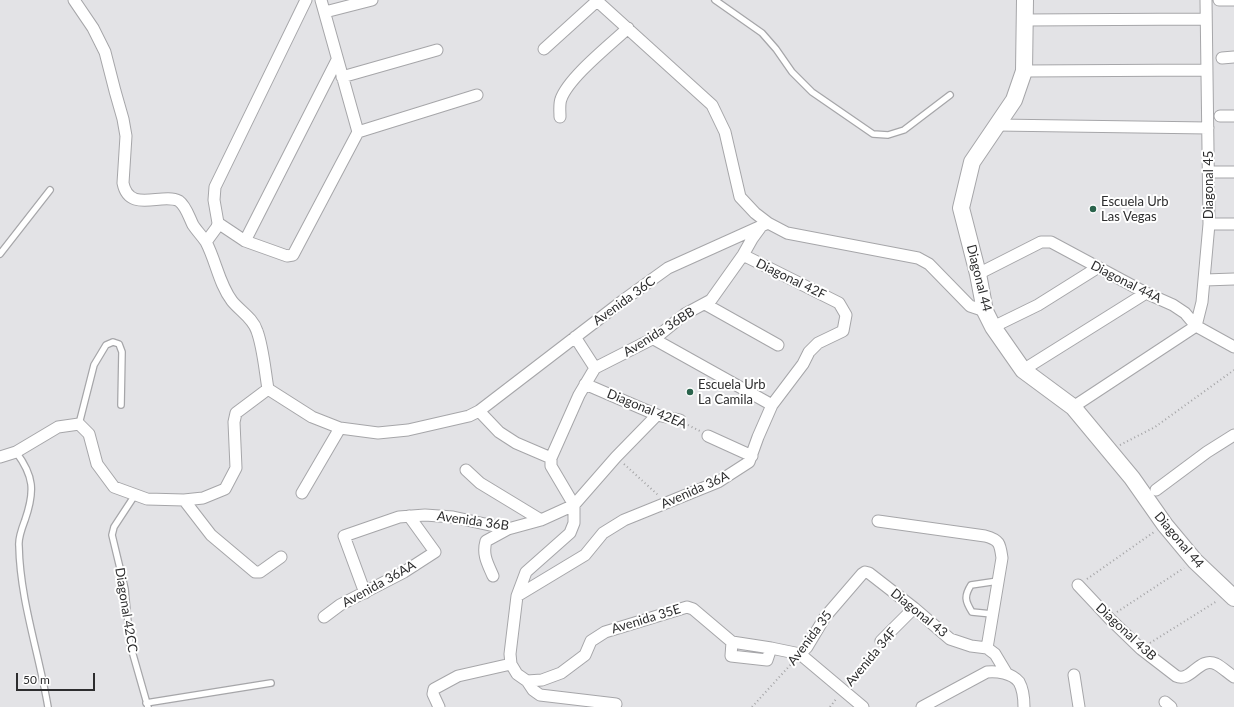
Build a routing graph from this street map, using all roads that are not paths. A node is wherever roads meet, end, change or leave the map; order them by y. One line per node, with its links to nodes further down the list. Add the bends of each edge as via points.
1 (74, 0): 39 (street, via 105,52 123,119 126,136 123,183 125,191 137,199 169,199 179,202)
2 (306, 0): 34 (street, via 216,188 214,200)
3 (321, 0): 11 (street)
4 (372, 0): 11 (street)
5 (597, 0): 14 (street); 15 (street)
6 (715, 0): 24 (lane, via 762,32 792,72 812,92 873,134 888,135 904,130)
7 (1025, 0): 13 (main road, Diagonal 44)
8 (1206, 0): 12 (street, Diagonal 45)
9 (1219, 0): 10 (street)
10 (1234, 0)
11 (325, 12): 19 (street)
12 (1206, 19): 13 (street); 20 (street, Diagonal 45)
13 (1025, 20): 21 (main road, Diagonal 44)
14 (628, 28): 27 (street, via 566,88 560,100); 37 (street, via 712,105 725,132 740,197)
15 (544, 49)
16 (437, 50): 22 (street)
17 (1234, 57): 18 (street)
18 (1222, 58)
19 (337, 60): 22 (street); 38 (street)
20 (1207, 70): 21 (street); 29 (street, Diagonal 45)
21 (1024, 71): 28 (main road, Diagonal 44, via 1014,100)
22 (342, 77): 30 (street)
23 (477, 95): 30 (street)
24 (950, 95)
25 (1220, 116): 26 (street)
26 (1234, 116)
27 (560, 118)
28 (997, 125): 29 (street); 43 (main road, Diagonal 44, via 972,162 961,208)
29 (1208, 128): 31 (street, Diagonal 45)
30 (358, 132): 38 (street, via 293,255 287,256)
31 (1209, 172): 32 (street); 35 (street, Diagonal 45)
32 (1234, 172)
33 (50, 190): 40 (lane)
34 (218, 223): 38 (street); 39 (street)
35 (1209, 224): 36 (street); 45 (street, Diagonal 45)
36 (1234, 224)
37 (764, 225): 41 (street, Avenida 36BB); 49 (street, via 787,233 918,258 929,264 970,306); 52 (street, Avenida 36C, via 668,268)
38 (245, 241)
39 (206, 242): 59 (street, via 220,280 232,301 246,314 257,330)
40 (0, 254)
41 (743, 255): 47 (street, Diagonal 42F); 48 (street, Avenida 36BB, via 711,300)
42 (1097, 268): 43 (street, Diagonal 44A, via 1051,242 1041,242); 46 (street, Diagonal 44A); 51 (street, via 1038,305)
43 (978, 274): 49 (main road, Diagonal 44)
44 (1234, 279): 45 (street)
45 (1205, 280): 50 (street, Diagonal 45)
46 (1146, 293): 50 (street, Diagonal 44A, via 1178,308); 57 (street)
47 (839, 303): 61 (street, Avenida 36A, via 846,315 843,331 818,343 809,352)
48 (705, 304): 53 (street, Avenida 36BB, via 685,314); 54 (street)
49 (985, 312): 51 (main road, Diagonal 44)
50 (1196, 326): 55 (street); 62 (street)
51 (993, 327): 57 (main road, Diagonal 44)
52 (575, 337): 56 (street); 63 (street, Avenida 36C)
53 (652, 338): 56 (street, Avenida 36BB); 61 (street)
54 (778, 345)
55 (1234, 347)
56 (595, 368): 58 (street)
57 (1024, 370): 62 (main road, Diagonal 44)
58 (585, 384): 64 (street, Diagonal 42EA); 73 (street)
59 (268, 389): 67 (street, Avenida 36C, via 312,416); 78 (street, via 236,413 236,468 225,489 203,498)
60 (121, 405): 66 (lane, via 122,352 119,344 113,342 106,345 94,366)
61 (772, 406): 71 (street, Avenida 36A)
62 (1073, 407): 90 (main road, Diagonal 44, via 1110,450 1195,561)
63 (479, 411): 67 (street, Avenida 36C, via 469,416 408,430 378,432); 73 (street, via 499,432 516,443)
64 (658, 415): 65 (street, Diagonal 42EA); 79 (street, Avenida 36B, via 616,457)
65 (680, 420)
66 (79, 424): 70 (street, via 58,427); 77 (street, via 89,434 97,464 114,487)
67 (340, 428): 76 (street)
68 (1234, 435): 75 (street)
69 (708, 436): 71 (street)
70 (16, 452): 72 (street); 106 (lane, via 26,465 31,480 31,504 18,544 20,576)
71 (752, 456): 91 (street, Avenida 36A, via 750,462 718,482 624,520 603,533 585,555)
72 (0, 457)
73 (551, 458): 79 (street, via 551,466)
74 (466, 470): 81 (street, via 480,483)
75 (1156, 490)
76 (302, 494)
77 (135, 495): 78 (street, via 146,500); 105 (lane, Diagonal 42CC, via 114,527 112,536 125,589 130,644)
78 (184, 500): 84 (street, via 211,535 255,572 260,572)
79 (574, 505): 81 (street, Avenida 36B); 91 (street, via 574,523 570,533 526,572)
80 (409, 516): 83 (street, Avenida 36B, via 454,517); 89 (street, Avenida 36AA, via 435,552); 89 (street, Avenida 36B, via 399,516 344,536)
81 (541, 520): 83 (street, Avenida 36B)
82 (878, 521): 87 (street, via 995,539 1001,546 1002,558)
83 (508, 529): 86 (street, via 486,542 485,557)
84 (281, 557)
85 (869, 573): 92 (street, Diagonal 43); 97 (street, Avenida 35, via 862,574 825,618)
86 (494, 576)
87 (998, 581): 93 (street); 93 (lane, via 972,585 966,592 967,603 972,612)
88 (1078, 585): 101 (street, Diagonal 43B, via 1141,649 1176,676 1187,676 1201,664 1208,662)
89 (365, 593): 94 (street, Avenida 36AA)
90 (1232, 594)
91 (517, 596): 98 (street)
92 (914, 608): 95 (street, Avenida 34F); 96 (street, Diagonal 43, via 950,639)
93 (992, 614): 96 (street)
94 (324, 617)
95 (881, 641)
96 (987, 648): 99 (street, via 996,654)
97 (800, 654): 102 (street, Avenida 35E, via 732,642 687,606 605,632 591,641 584,655 561,673 542,680); 108 (street)
98 (511, 664): 102 (street, via 516,674); 107 (street, via 458,676 434,689 433,694)
99 (1007, 674): 109 (street, via 987,672); 110 (street, via 1019,682)
100 (1074, 675): 111 (street)
101 (1234, 677)
102 (527, 681): 104 (street, via 540,695)
103 (271, 683): 105 (lane)
104 (616, 704)
105 (147, 705)
106 (48, 707)
107 (439, 707)
108 (862, 707)
109 (922, 707)
110 (1024, 707)
111 (1079, 707)

